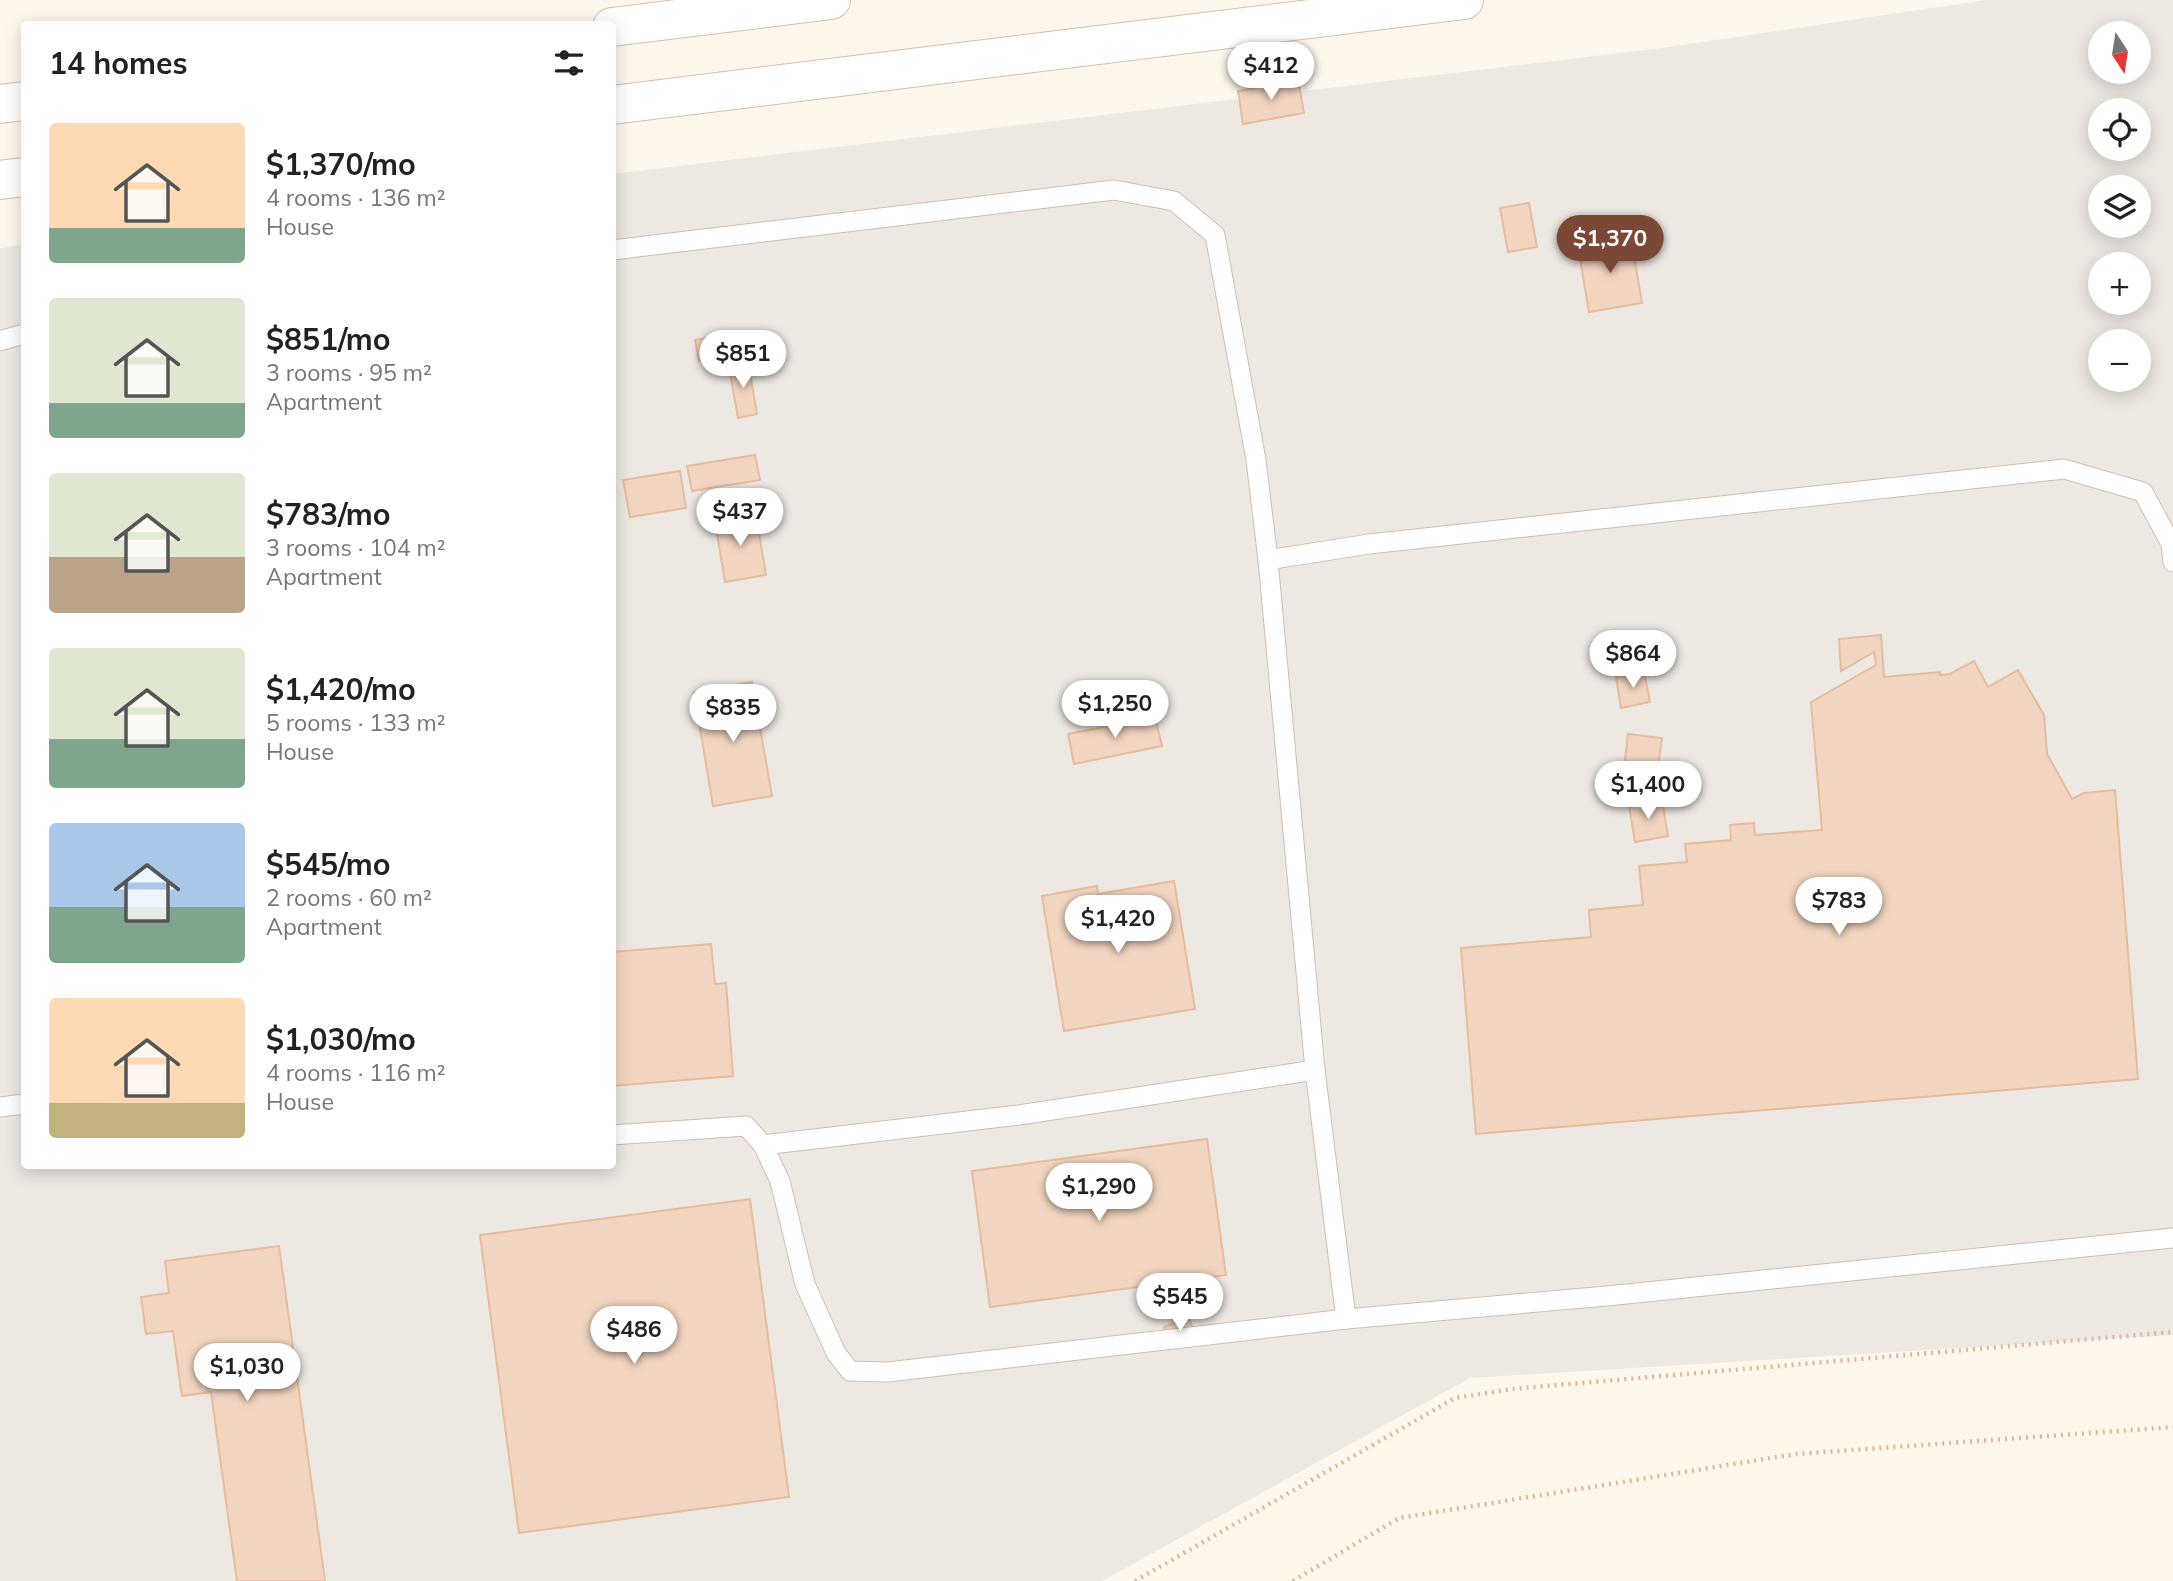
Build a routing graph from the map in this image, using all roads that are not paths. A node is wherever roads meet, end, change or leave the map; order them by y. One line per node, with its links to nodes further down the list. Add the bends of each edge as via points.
1 (831, 0): 3 (main road)
2 (1464, 0): 6 (main road)
3 (616, 27)
4 (21, 101): 5 (main road)
5 (0, 104)
6 (616, 105)
7 (21, 177): 8 (main road)
8 (0, 180)
9 (616, 250): 12 (lane, via 1114,190 1174,201 1215,235 1256,460)
10 (21, 335): 11 (lane)
11 (0, 341)
12 (1268, 560): 13 (lane, via 1369,544 2064,469 2143,492 2171,544); 14 (lane)
13 (2173, 562)
14 (1315, 1070): 18 (lane, via 1019,1115); 20 (lane)
15 (21, 1104): 16 (lane)
16 (0, 1107)
17 (616, 1135): 18 (lane, via 746,1126)
18 (763, 1145): 20 (lane, via 780,1181 805,1284 836,1353 850,1371 888,1372)
19 (2173, 1238): 20 (lane)
20 (1346, 1319)

